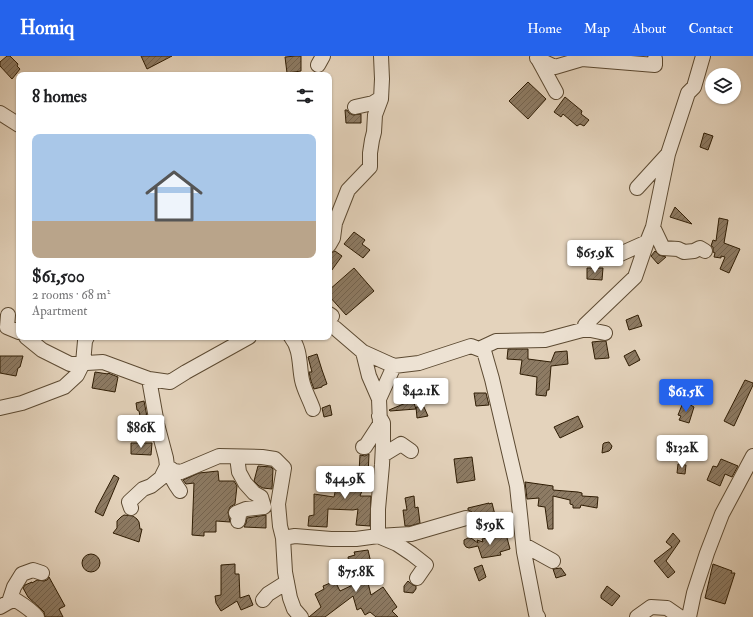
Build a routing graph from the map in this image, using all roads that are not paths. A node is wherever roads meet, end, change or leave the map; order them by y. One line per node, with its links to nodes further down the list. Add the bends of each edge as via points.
1 (381, 56): 6 (street)
2 (703, 56): 10 (street)
3 (535, 57): 4 (street, via 555,67 582,59 655,65); 5 (street)
4 (655, 59)
5 (556, 92)
6 (381, 98): 7 (street, via 373,103); 13 (street, via 375,114 370,167 348,190 335,223)
7 (355, 107)
8 (0, 113): 9 (street)
9 (16, 123)
10 (668, 154): 11 (street); 12 (street)
11 (637, 188)
12 (653, 227): 14 (street); 15 (street, via 663,248 678,248 684,252 700,248)
13 (332, 240)
14 (647, 242): 16 (street); 19 (street, via 635,277)
15 (705, 251)
16 (618, 256)
17 (8, 315): 20 (street, via 7,327)
18 (332, 323): 27 (street)
19 (584, 324)
20 (16, 331)
21 (605, 333): 26 (street, via 586,329 545,340 496,341)
22 (30, 340): 28 (street, via 42,350 70,364)
23 (86, 340): 28 (street)
24 (243, 340): 30 (street, via 170,382)
25 (293, 340): 33 (street, via 302,380)
26 (481, 348)
27 (362, 352): 29 (street); 31 (street)
28 (83, 363): 30 (street, via 103,362); 32 (street, via 77,375 64,387 22,403)
29 (394, 366): 31 (street); 47 (street, via 419,363 471,346 484,351 517,486)
30 (149, 379): 40 (street)
31 (379, 399): 34 (street)
32 (0, 408)
33 (313, 409)
34 (379, 416): 35 (street, via 380,424); 37 (street, via 383,423)
35 (363, 447)
36 (411, 451): 37 (street, via 401,444)
37 (383, 455): 45 (street)
38 (753, 456): 59 (street, via 722,514 706,553)
39 (238, 457): 40 (street, via 219,456 181,472); 44 (street, via 239,472 245,483 261,497 264,506 236,513 239,516); 46 (street, via 276,459 284,468 278,504)
40 (167, 466): 41 (street); 42 (street, via 160,478 129,502)
41 (180, 491)
42 (131, 508)
43 (466, 518): 45 (street, via 411,534)
44 (238, 521)
45 (378, 536): 46 (street, via 356,539 295,536); 50 (street, via 397,544 426,565)
46 (283, 538): 51 (street)
47 (524, 545): 48 (street); 56 (street)
48 (553, 560)
49 (42, 573): 53 (street, via 33,570 22,574)
50 (417, 578)
51 (287, 582): 52 (street); 55 (street, via 294,609)
52 (263, 600)
53 (5, 604): 54 (street, via 14,599 33,611)
54 (37, 617)
55 (301, 617)
56 (538, 617)
57 (637, 617): 58 (street, via 651,607 667,608)
58 (680, 617)
59 (689, 617)

